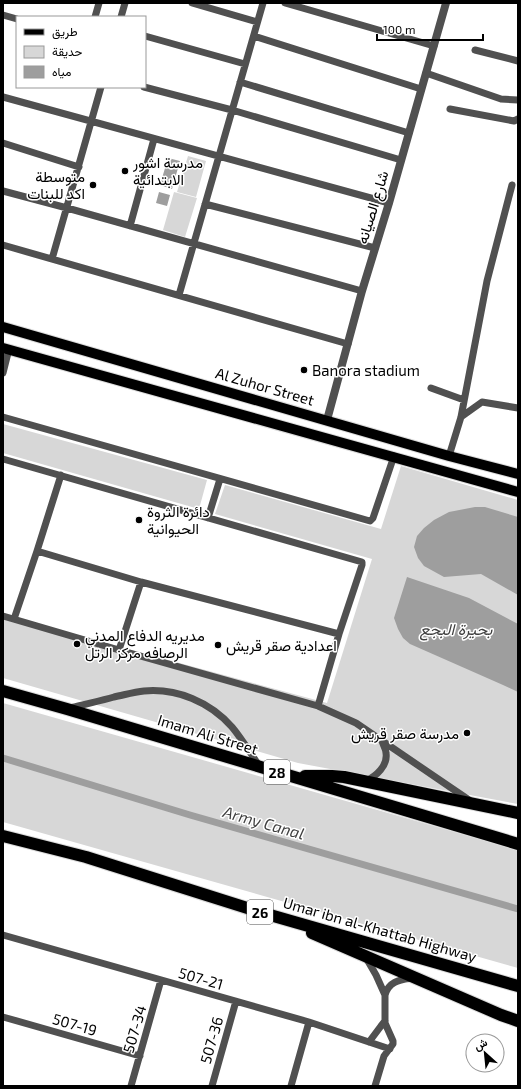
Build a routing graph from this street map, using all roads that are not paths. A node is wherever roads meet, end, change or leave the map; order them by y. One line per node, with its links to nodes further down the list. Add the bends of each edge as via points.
1 (99, 3): 8 (street)
2 (126, 3): 9 (street)
3 (192, 3): 11 (street)
4 (263, 3): 11 (street)
5 (289, 3): 14 (street)
6 (446, 3): 14 (street, شارع الصيانه)
7 (3, 15): 10 (street)
8 (95, 16)
9 (121, 16)
10 (16, 19)
11 (257, 22): 13 (street)
12 (146, 36): 17 (street)
13 (254, 36): 17 (street); 22 (street)
14 (434, 46): 18 (street, شارع الصيانه)
15 (475, 50): 16 (street)
16 (518, 61)
17 (245, 64): 19 (street)
18 (426, 73): 22 (street, شارع الصيانه); 24 (street, via 501,99)
19 (240, 82): 26 (street); 29 (street)
20 (101, 88): 28 (street)
21 (146, 88): 26 (street)
22 (421, 89): 29 (street, شارع الصيانه)
23 (4, 100): 28 (street)
24 (518, 100)
25 (450, 109): 27 (street)
26 (232, 110): 32 (street); 33 (street)
27 (518, 119)
28 (91, 122): 30 (street); 34 (street)
29 (409, 133): 33 (street, شارع الصيانه)
30 (154, 139): 32 (street); 40 (street)
31 (3, 143): 34 (street)
32 (219, 157): 37 (street); 38 (street)
33 (401, 160): 37 (street, شارع الصيانه)
34 (78, 167): 39 (street)
35 (512, 185): 52 (street, via 487,282)
36 (3, 191): 39 (street)
37 (389, 203): 43 (street, شارع الصيانه)
38 (205, 204): 41 (street); 43 (street)
39 (67, 208): 40 (street); 44 (street)
40 (130, 226): 41 (street)
41 (194, 244): 45 (street); 46 (street)
42 (3, 245): 44 (street)
43 (375, 248): 45 (street, شارع الصيانه)
44 (52, 259): 46 (street)
45 (362, 291): 48 (street, شارع الصيانه)
46 (179, 295): 48 (street)
47 (3, 327): 56 (main road, Al Zuhor Street)
48 (348, 344): 56 (street, شارع الصيانه)
49 (6, 349): 50 (street); 58 (main road)
50 (3, 373)
51 (431, 388): 52 (street)
52 (464, 400): 55 (street)
53 (518, 408): 55 (street, via 482,402)
54 (3, 417): 63 (street)
55 (461, 417): 59 (street)
56 (327, 420): 57 (main road, Al Zuhor Street)
57 (399, 441): 58 (main road); 59 (main road, Al Zuhor Street)
58 (394, 456): 63 (street, via 370,521); 64 (main road)
59 (449, 456): 61 (main road, Al Zuhor Street)
60 (3, 459): 62 (street)
61 (518, 474)
62 (61, 475): 65 (street); 66 (street)
63 (220, 479): 65 (street)
64 (518, 492)
65 (208, 518): 70 (street, via 362,562)
66 (37, 551): 67 (street); 69 (street)
67 (141, 582): 70 (street); 71 (street)
68 (3, 616): 69 (street)
69 (14, 619): 71 (street)
70 (339, 634): 73 (street)
71 (119, 650): 73 (street)
72 (3, 691): 74 (highway, Imam Ali Street / 28)
73 (318, 706): 75 (street, via 356,723)
74 (67, 709): 76 (highway, Imam Ali Street / 28); 76 (street, via 144,691 172,692 186,696 211,708 222,717)
75 (382, 741): 78 (street, via 387,754 386,761 378,772); 79 (street)
76 (260, 767): 77 (highway, Imam Ali Street / 28)
77 (290, 776): 78 (highway, via 338,776); 82 (highway, Imam Ali Street / 28)
78 (364, 782): 79 (highway)
79 (475, 804): 80 (highway)
80 (518, 813)
81 (3, 836): 83 (highway, Umar ibn al-Khattab Highway / 26, via 86,856)
82 (518, 844)
83 (263, 913): 85 (highway); 88 (highway, Umar ibn al-Khattab Highway / 26)
84 (3, 935): 87 (street, 507-21)
85 (364, 956): 86 (highway); 89 (street)
86 (416, 978): 89 (street, via 394,982); 91 (highway)
87 (161, 980): 90 (street, 507-21); 99 (street, 507-34)
88 (518, 986)
89 (385, 995): 93 (street)
90 (236, 1001): 95 (street, 507-21); 101 (street, 507-36)
91 (501, 1014): 94 (highway); 96 (highway)
92 (3, 1017): 99 (street, 507-19)
93 (385, 1021): 97 (street); 98 (street, via 393,1041)
94 (518, 1021)
95 (309, 1022): 97 (street, 507-21); 102 (street)
96 (518, 1028)
97 (369, 1042): 98 (street, 507-21)
98 (390, 1049): 103 (street, via 384,1058)
99 (140, 1056): 100 (street, 507-34)
100 (131, 1086)
101 (212, 1086)
102 (291, 1086)
103 (375, 1086)

